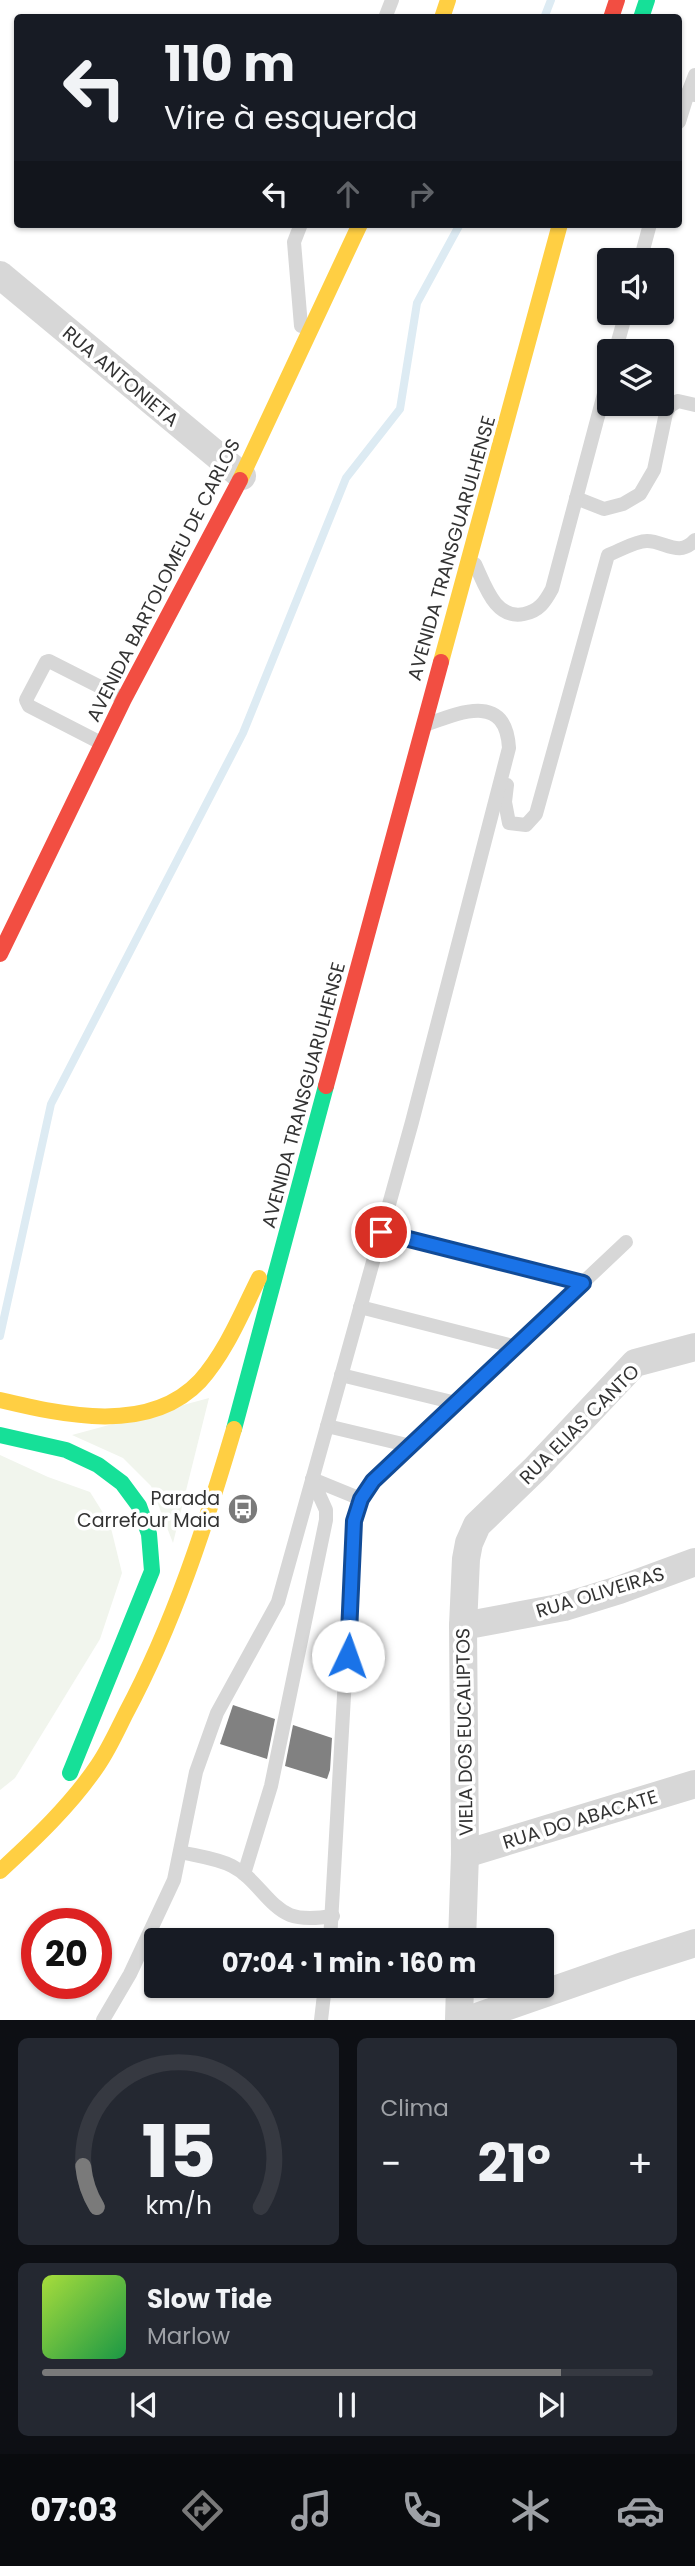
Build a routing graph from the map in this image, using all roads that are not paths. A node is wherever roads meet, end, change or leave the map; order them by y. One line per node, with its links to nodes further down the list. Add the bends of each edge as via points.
1 (695, 75): 2 (lane)
2 (692, 94): 3 (lane)
3 (682, 116)
4 (299, 228): 12 (lane, via 294,242)
5 (358, 228): 12 (main road, AVENIDA BARTOLOMEU DE CARLOS)
6 (558, 228): 11 (main road)
7 (567, 228): 11 (main road)
8 (649, 228): 9 (lane)
9 (644, 248)
10 (0, 275): 15 (street, RUA ANTONIETA)
11 (546, 282): 18 (main road, AVENIDA TRANSGUARULHENSE)
12 (303, 344): 15 (main road, AVENIDA BARTOLOMEU DE CARLOS)
13 (695, 405): 16 (lane, via 678,401 670,406 654,470 640,494 604,509)
14 (598, 416): 16 (lane)
15 (242, 476): 19 (main road, AVENIDA BARTOLOMEU DE CARLOS)
16 (576, 498): 18 (lane, via 552,589 534,612 505,612 493,601)
17 (695, 540): 22 (lane, via 677,550 646,541 608,555 536,814 526,825 509,823 505,802)
18 (472, 557): 20 (main road, AVENIDA TRANSGUARULHENSE)
19 (124, 699): 21 (main road, AVENIDA BARTOLOMEU DE CARLOS); 21 (lane, via 49,661 26,699 29,706)
20 (423, 726): 22 (lane, via 463,711 486,711 502,719 509,733); 24 (main road, AVENIDA TRANSGUARULHENSE)
21 (102, 744): 23 (main road, AVENIDA BARTOLOMEU DE CARLOS)
22 (509, 748): 25 (lane)
23 (0, 954)
24 (308, 1155): 32 (main road, via 254,1289 206,1373 192,1388 159,1408 114,1417 60,1415); 43 (main road, AVENIDA TRANSGUARULHENSE, via 239,1412 177,1610 140,1690 97,1765)
25 (381, 1232): 27 (lane); 28 (lane)
26 (626, 1242): 27 (lane)
27 (583, 1283): 29 (lane)
28 (360, 1307): 29 (lane); 31 (lane)
29 (517, 1347): 33 (lane)
30 (695, 1347): 39 (street, RUA ELIAS CANTO, via 635,1363)
31 (341, 1375): 33 (lane); 34 (lane)
32 (0, 1400)
33 (457, 1403): 36 (lane)
34 (327, 1426): 36 (lane); 37 (lane)
35 (0, 1436): 43 (main road, via 66,1450 98,1465 122,1483 139,1506 149,1534 152,1571)
36 (411, 1446): 38 (lane, via 373,1481)
37 (312, 1479): 38 (lane); 44 (lane, via 278,1602 218,1713 200,1760); 47 (lane, via 327,1510 326,1520 271,1786)
38 (361, 1499): 48 (lane, via 354,1521)
39 (477, 1525): 41 (street, VIELA DOS EUCALIPTOS, via 466,1559)
40 (695, 1562): 41 (street, RUA OLIVEIRAS, via 564,1607)
41 (463, 1626): 45 (street, VIELA DOS EUCALIPTOS)
42 (695, 1784): 45 (street, RUA DO ABACATE)
43 (48, 1827): 46 (main road, AVENIDA TRANSGUARULHENSE)
44 (180, 1852): 47 (lane, via 221,1862); 54 (lane, via 174,1880 131,1974)
45 (466, 1854): 50 (street, VIELA DOS EUCALIPTOS)
46 (0, 1871)
47 (244, 1874): 48 (lane, via 290,1915)
48 (333, 1916): 49 (lane)
49 (332, 1928)
50 (463, 1928)
51 (695, 1943): 57 (street)
52 (324, 1998): 55 (lane)
53 (460, 1998): 56 (street)
54 (103, 2020)
55 (321, 2020)
56 (459, 2020)
57 (468, 2020)

